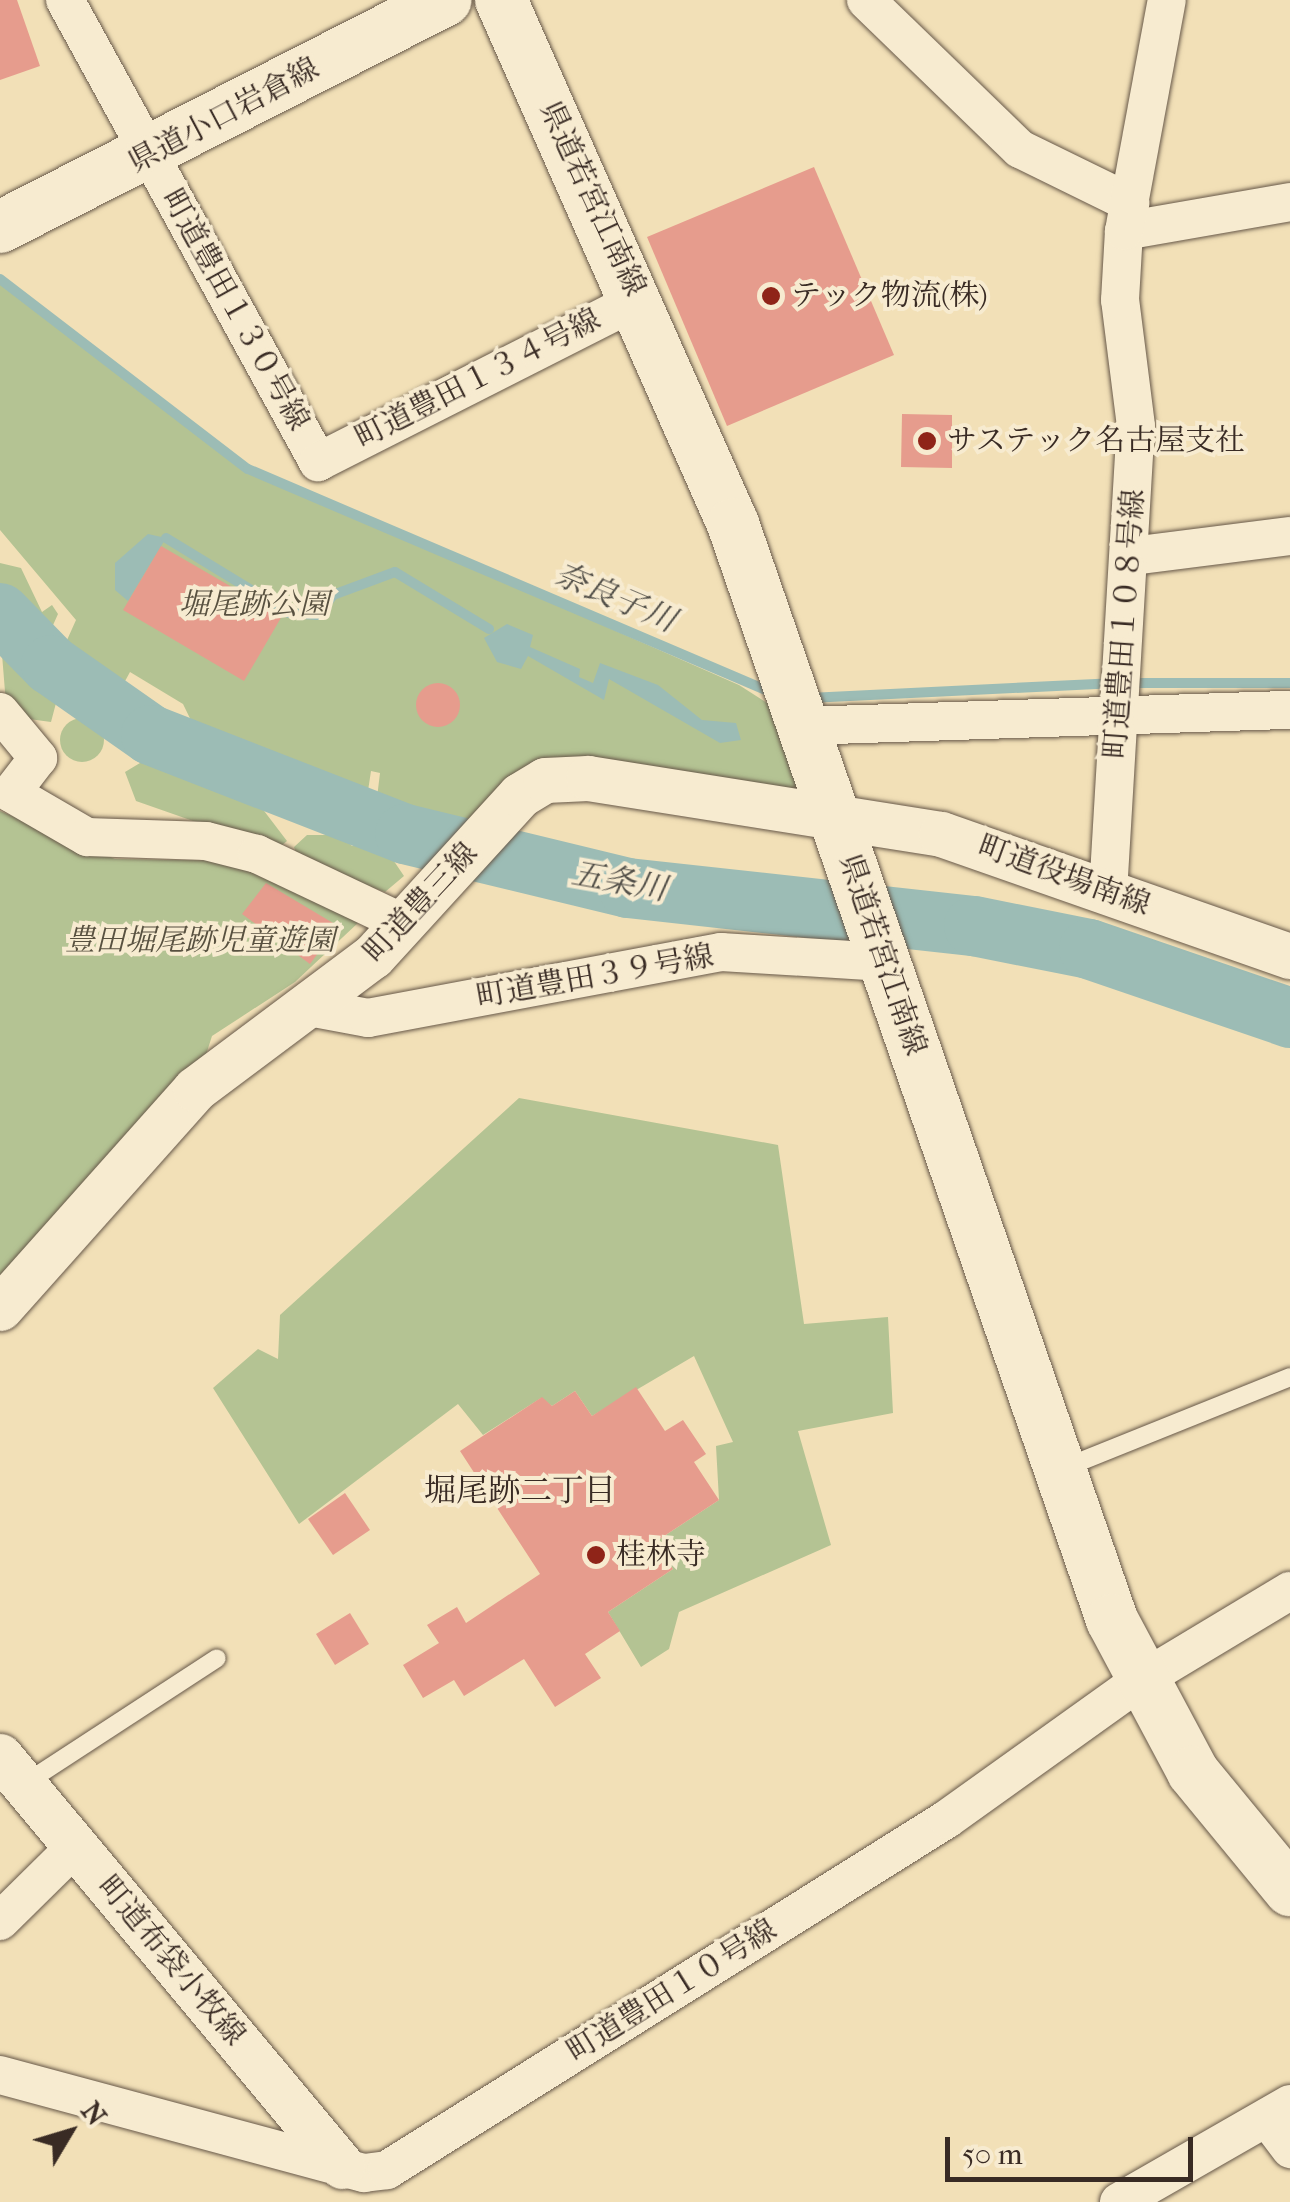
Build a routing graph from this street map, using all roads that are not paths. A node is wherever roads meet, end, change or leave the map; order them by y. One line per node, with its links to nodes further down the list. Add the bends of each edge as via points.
1 (65, 0): 6 (street, 町道豊田１３０号線)
2 (444, 0): 6 (main road, 県道小口岩倉線)
3 (502, 0): 10 (main road, 県道若宮江南線)
4 (866, 0): 8 (street, via 1020,149)
5 (1166, 0): 8 (street, 町道豊田１０８号線)
6 (150, 155): 9 (main road, 県道小口岩倉線); 11 (street, 町道豊田１３０号線)
7 (1290, 202): 8 (street)
8 (1127, 218): 13 (street, 町道豊田１０８号線, via 1120,300 1136,426)
9 (0, 227)
10 (638, 300): 11 (street, 町道豊田１３４号線); 17 (main road, 県道若宮江南線, via 726,507)
11 (318, 462)
12 (1290, 536): 13 (street)
13 (1132, 556): 14 (street, 町道豊田１０８号線)
14 (1120, 696): 15 (street); 17 (street); 20 (street, 町道豊田１０８号線)
15 (1290, 710)
16 (0, 712): 18 (street, via 38,758)
17 (802, 726): 19 (main road, 県道若宮江南線)
18 (5, 793): 21 (street, via 87,837 206,840)
19 (836, 820): 20 (street, 町道役場南線, via 956,838); 21 (street, 町道豊三線, via 588,778 545,780 513,802); 23 (main road, 県道若宮江南線)
20 (1108, 892): 22 (street, 町道役場南線)
21 (414, 914): 24 (street, 町道豊三線)
22 (1290, 956)
23 (883, 958): 24 (street, 町道豊田３９号線, via 721,952 368,1018); 27 (main road, 県道若宮江南線)
24 (309, 1007): 25 (street, 町道豊三線, via 195,1089)
25 (0, 1308)
26 (1290, 1376): 27 (lane)
27 (1059, 1470): 30 (main road, 県道若宮江南線)
28 (1290, 1590): 30 (street, 町道豊田１０号線)
29 (217, 1658): 31 (lane)
30 (1140, 1681): 33 (main road, 県道若宮江南線, via 1214,1802); 38 (street, 町道豊田１０号線, via 947,1820 387,2170)
31 (12, 1770): 32 (street, 町道布袋小牧線)
32 (76, 1846): 34 (street); 38 (street, 町道布袋小牧線)
33 (1290, 1890)
34 (0, 1921)
35 (0, 2075): 38 (street, 町道豊田１０号線)
36 (1278, 2111): 37 (street); 40 (street)
37 (1290, 2149)
38 (342, 2166): 39 (street)
39 (371, 2202)
40 (1118, 2202)

